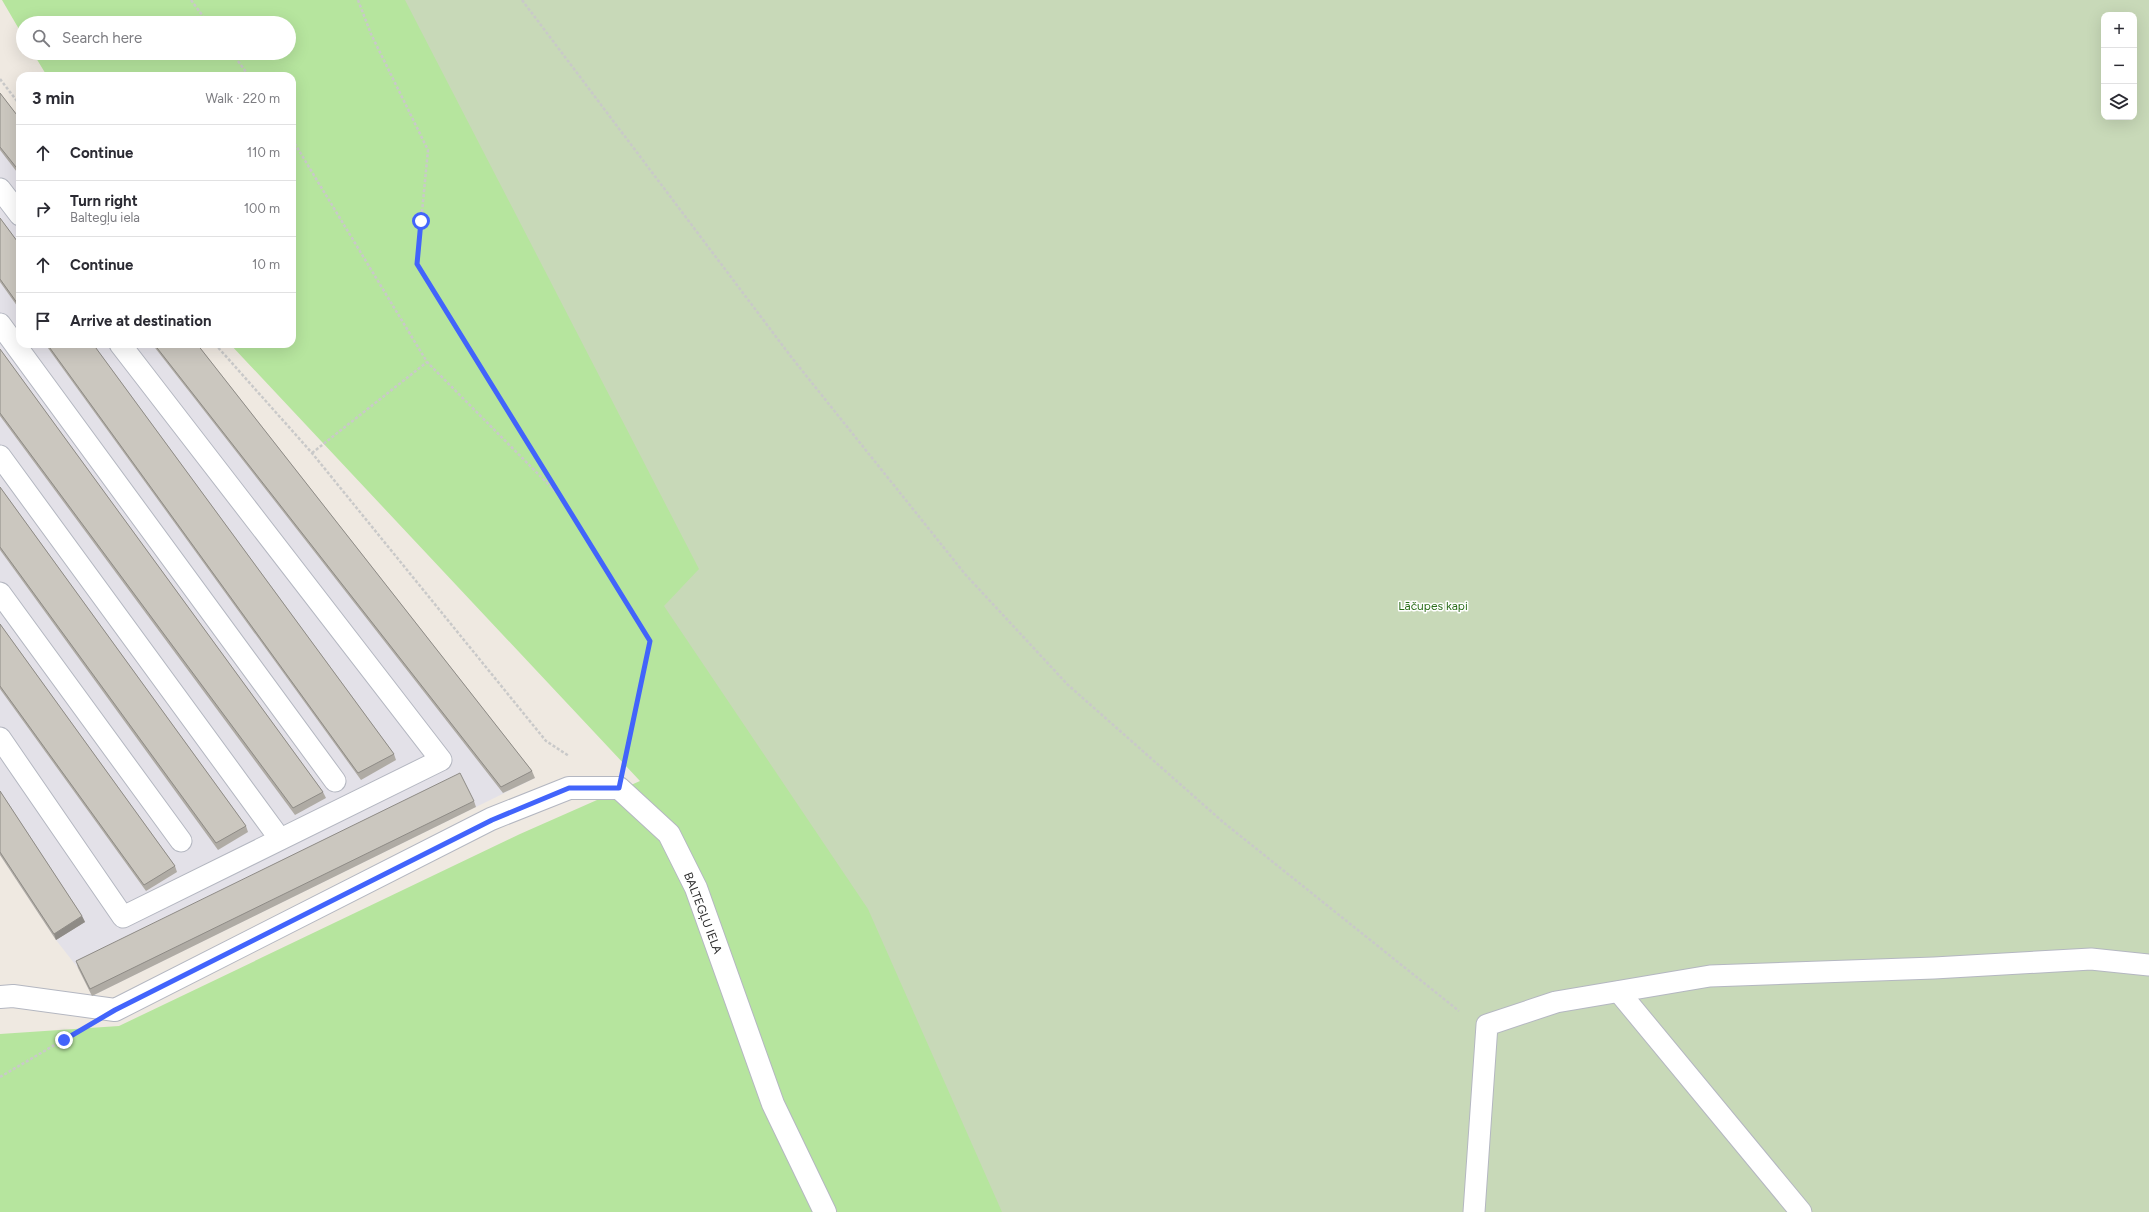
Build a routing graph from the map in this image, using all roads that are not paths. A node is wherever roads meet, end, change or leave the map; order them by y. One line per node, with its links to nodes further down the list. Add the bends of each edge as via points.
1 (0, 189): 2 (lane)
2 (16, 210)
3 (0, 324): 4 (lane)
4 (16, 346)
5 (18, 348): 10 (lane)
6 (123, 348): 11 (lane, via 441,760)
7 (0, 456): 11 (lane)
8 (0, 592): 12 (lane)
9 (0, 738): 11 (lane, via 123,917)
10 (335, 781)
11 (280, 839)
12 (181, 841)
13 (2149, 965): 14 (lane, via 2091,958 1934,968 1710,976)
14 (1619, 992): 17 (lane, via 1556,1002 1487,1025); 18 (lane)
15 (0, 997): 16 (street, BALTEGĻU IELA, via 13,996 115,1010 492,820 569,788 619,788 668,834 696,888 773,1104)
16 (825, 1212)
17 (1474, 1212)
18 (1801, 1212)

